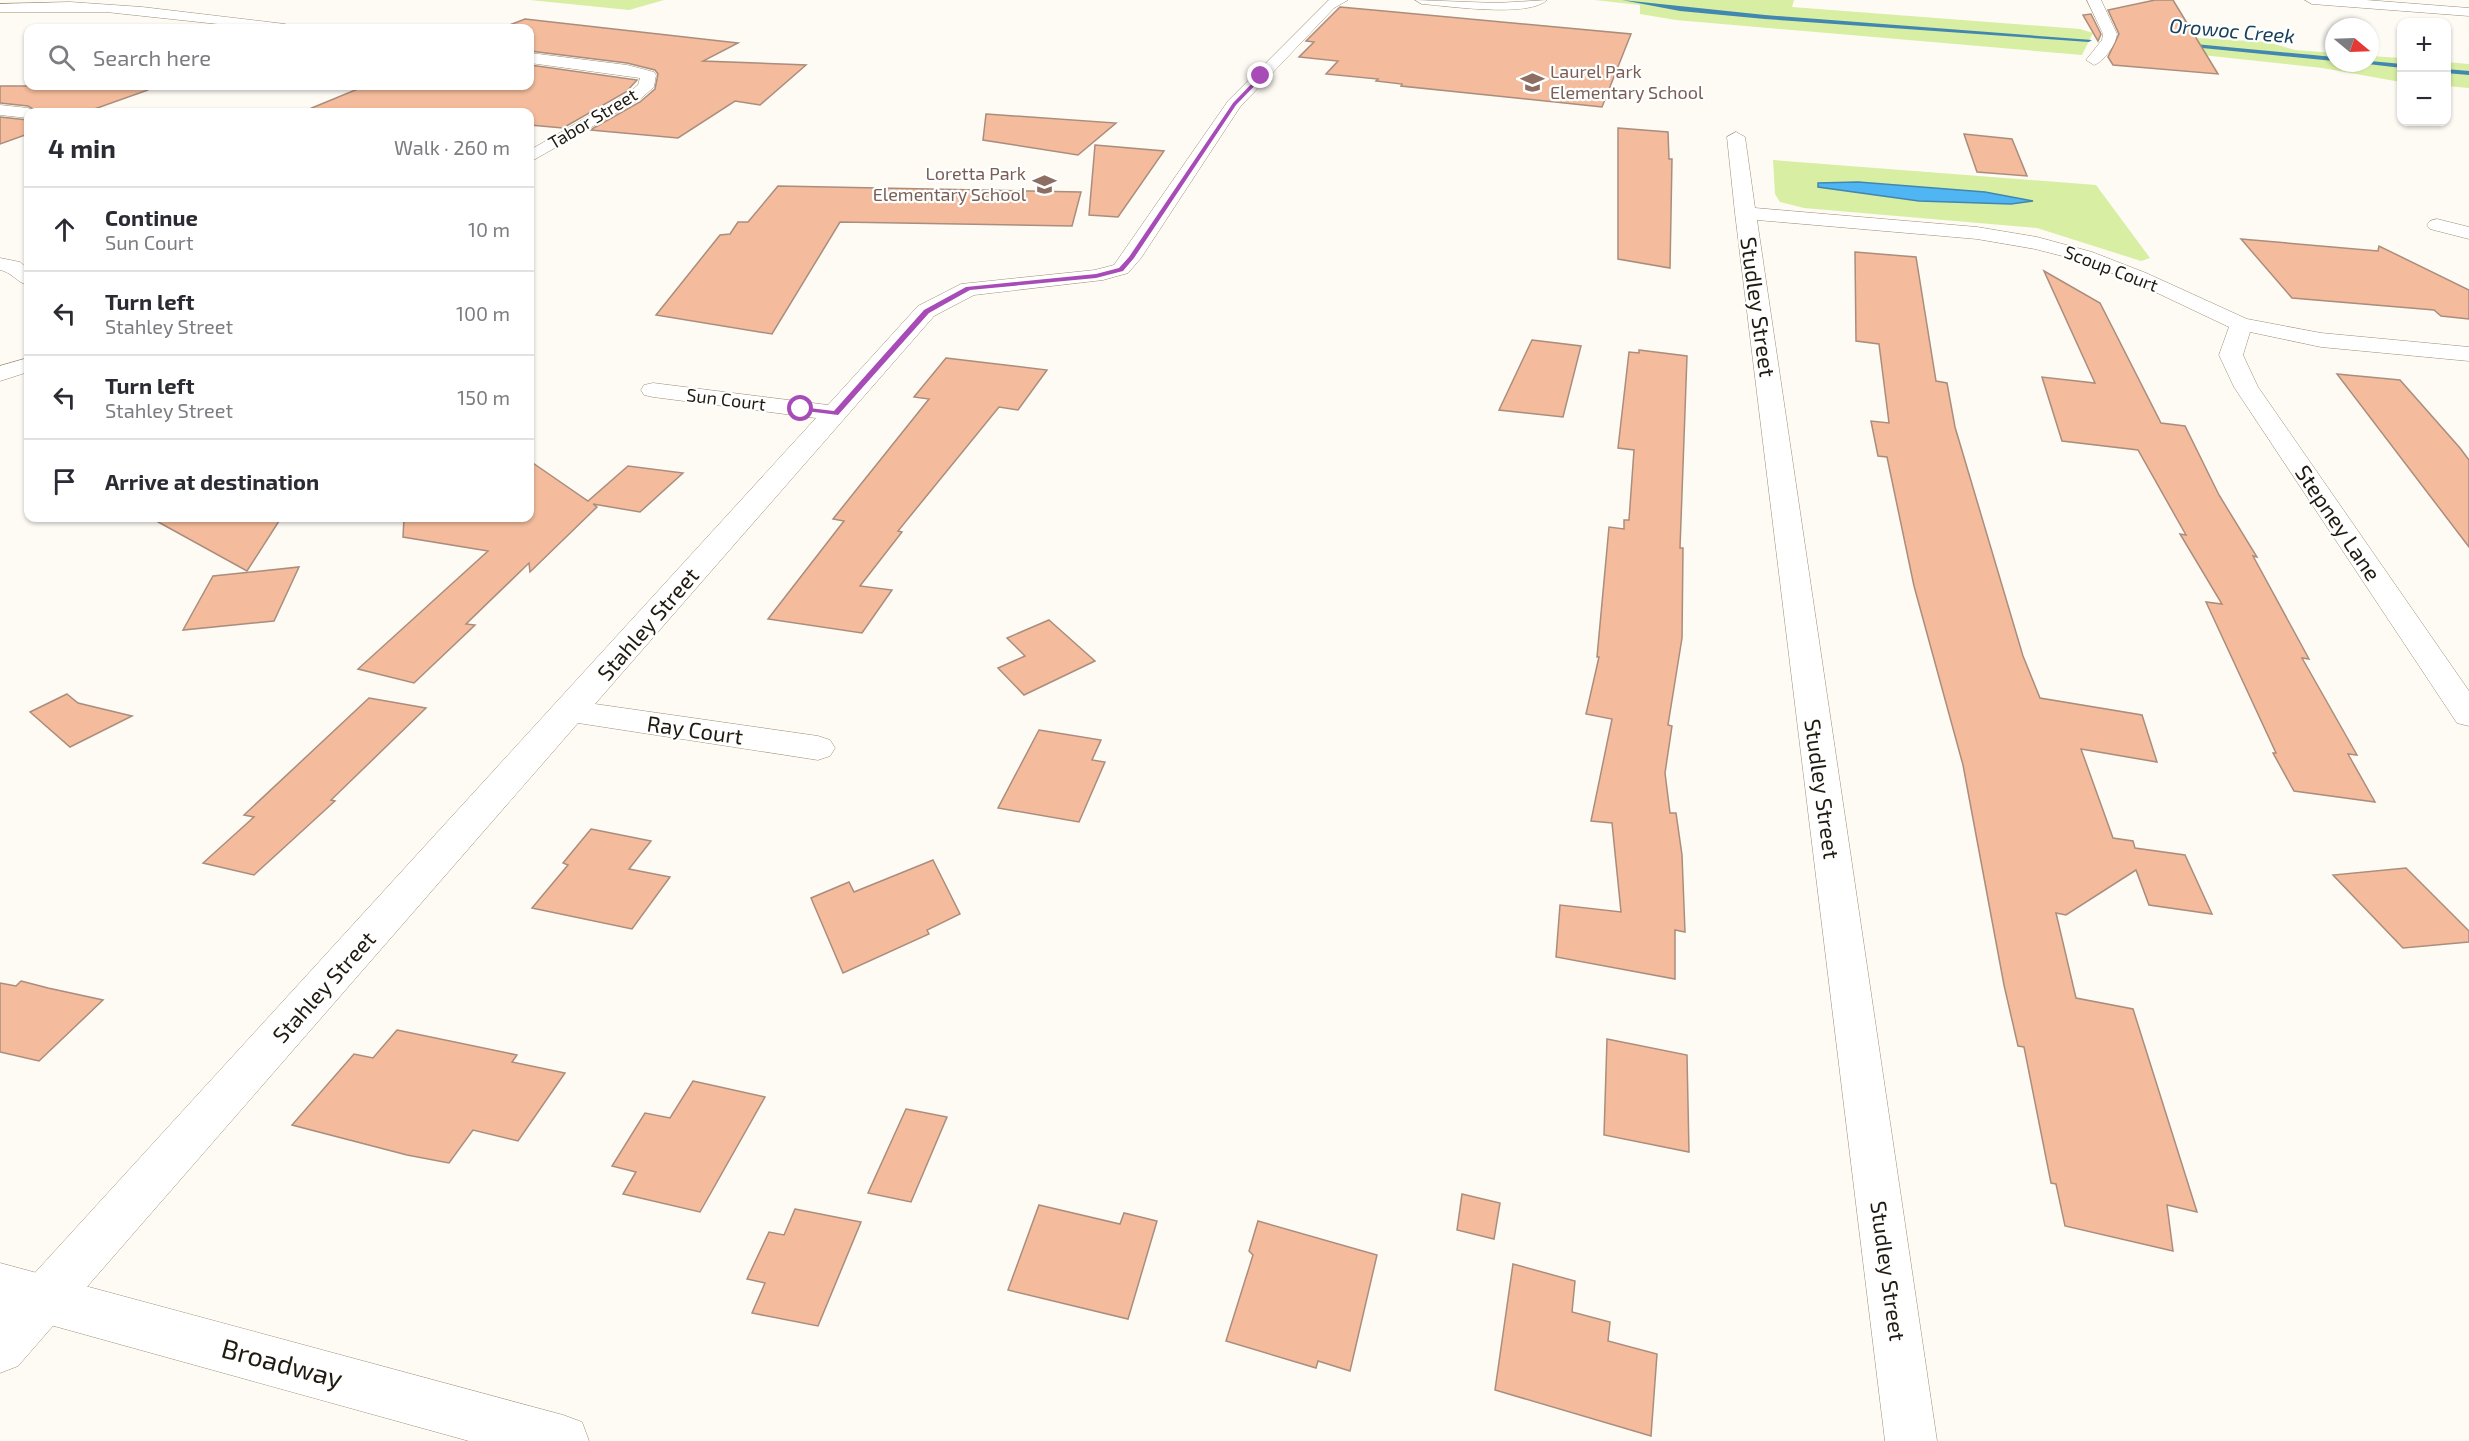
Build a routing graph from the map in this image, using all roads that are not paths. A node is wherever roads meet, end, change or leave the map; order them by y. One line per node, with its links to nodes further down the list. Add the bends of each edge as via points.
1 (1341, 0): 25 (street, Stahley Street, via 1329,5 1234,104 1121,269 1096,276 969,288 926,311)
2 (1422, 0): 3 (street, via 1497,6)
3 (1540, 0)
4 (2094, 0): 10 (street, via 2109,34)
5 (2312, 0): 7 (street)
6 (0, 8): 8 (street, via 85,6)
7 (2469, 12)
8 (249, 24)
9 (534, 58): 14 (street, Tabor Street, via 648,75 646,87 633,97)
10 (2094, 60)
11 (0, 110): 12 (street)
12 (24, 113)
13 (1736, 137): 15 (street, Studley Street)
14 (534, 156)
15 (1745, 213): 20 (street, Scoup Court, via 1977,233 2037,243 2139,277); 32 (street, Studley Street)
16 (2438, 225): 17 (street)
17 (2469, 233)
18 (0, 264): 19 (street, via 13,266)
19 (24, 276)
20 (2241, 324): 21 (street, Scoup Court, via 2321,340); 27 (street, Stepney Lane, via 2231,355 2246,387)
21 (2469, 354)
22 (24, 366): 23 (street)
23 (0, 374)
24 (653, 390): 25 (street, Sun Court)
25 (836, 413): 26 (street, Stahley Street)
26 (571, 711): 28 (street, Ray Court); 29 (street, Stahley Street)
27 (2469, 715)
28 (818, 748)
29 (22, 1293): 30 (street, Stahley Street); 31 (street, Broadway)
30 (0, 1348)
31 (563, 1441)
32 (1911, 1441)

